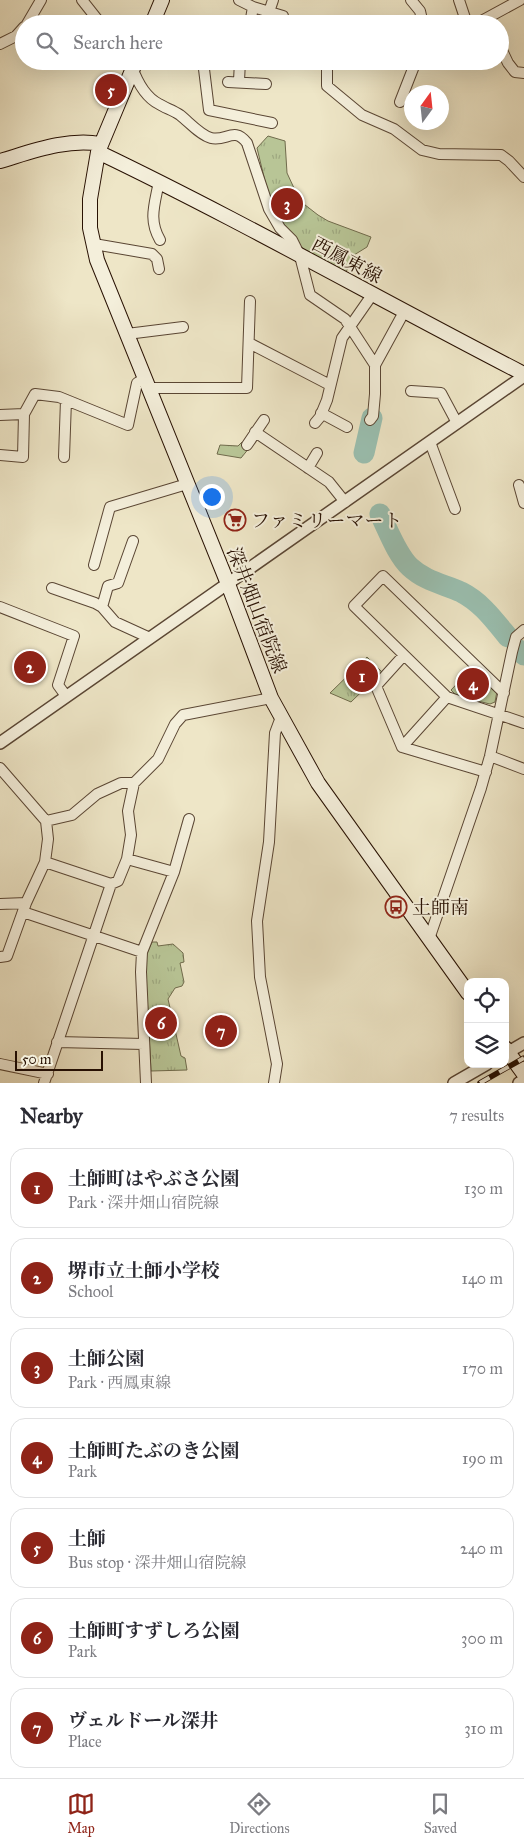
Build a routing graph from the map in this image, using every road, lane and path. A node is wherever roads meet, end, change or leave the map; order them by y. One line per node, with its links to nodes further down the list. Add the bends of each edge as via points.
1 (41, 0): 11 (street)
2 (82, 0): 12 (street)
3 (162, 0): 13 (main road)
4 (239, 0): 9 (street)
5 (273, 0): 10 (street)
6 (411, 0): 16 (street)
7 (459, 0): 17 (street)
8 (520, 0): 18 (street)
9 (253, 7): 10 (street); 14 (street)
10 (269, 12): 15 (street)
11 (32, 15)
12 (94, 15)
13 (156, 15)
14 (252, 15)
15 (280, 15)
16 (421, 15)
17 (464, 15)
18 (498, 15)
19 (15, 36): 20 (street)
20 (0, 44)
21 (509, 62): 28 (street, via 515,72)
22 (131, 70): 32 (main road, 深井畑山宿院線)
23 (135, 70): 38 (street, via 142,89 154,102 175,112 207,136 217,139 234,135 244,139 269,209)
24 (203, 70): 31 (street, via 209,110)
25 (237, 70): 29 (street, via 233,81)
26 (327, 70): 34 (street, via 327,86 362,115 394,129 422,150 439,154 500,155)
27 (412, 70): 30 (street)
28 (524, 73)
29 (266, 84)
30 (400, 102)
31 (272, 123)
32 (99, 148): 33 (main road, 西鳳東線, via 92,142 62,145); 35 (main road, 西鳳東線); 37 (main road, 深井畑山宿院線, via 90,199 90,228)
33 (0, 161)
34 (524, 177)
35 (160, 181): 36 (street, via 153,210 154,228); 38 (main road, 西鳳東線)
36 (160, 240)
37 (94, 244): 39 (street, via 152,254); 45 (main road, 深井畑山宿院線, via 97,260)
38 (300, 256): 40 (main road, 西鳳東線); 44 (street, via 310,295 341,316)
39 (159, 269)
40 (372, 295): 42 (main road, 西鳳東線); 44 (street)
41 (250, 301): 46 (street)
42 (404, 312): 47 (street); 48 (main road, 西鳳東線)
43 (183, 327): 45 (street)
44 (351, 327): 47 (street); 50 (street, via 342,338)
45 (127, 334): 49 (main road, 深井畑山宿院線)
46 (249, 343): 49 (street, via 247,388); 50 (street)
47 (375, 365): 57 (street, via 375,394)
48 (524, 375): 59 (street)
49 (147, 383): 52 (street, via 138,383 128,425); 68 (main road, 深井畑山宿院線)
50 (330, 385): 53 (street)
51 (411, 391): 59 (street, via 440,393)
52 (66, 400): 54 (street, via 36,394); 66 (street)
53 (321, 413): 58 (street); 60 (street)
54 (24, 414): 55 (street); 65 (street, via 23,457)
55 (0, 415)
56 (264, 420): 61 (street)
57 (370, 420)
58 (315, 422)
59 (457, 423): 62 (street)
60 (347, 427)
61 (256, 432): 63 (street); 67 (street)
62 (430, 442): 70 (street); 72 (street)
63 (247, 444)
64 (317, 454): 67 (street)
65 (0, 455)
66 (64, 457)
67 (308, 468): 70 (street, via 329,482)
68 (188, 484): 74 (street, via 110,507); 75 (main road, 深井畑山宿院線)
69 (519, 485): 71 (street)
70 (345, 502): 75 (street)
71 (524, 503)
72 (455, 509)
73 (133, 541): 78 (street, via 118,583 108,586)
74 (94, 565)
75 (228, 584): 80 (street); 85 (main road, 深井畑山宿院線)
76 (52, 588): 78 (street)
77 (0, 607): 83 (street, via 74,636 58,685)
78 (102, 607): 80 (street, via 115,622)
79 (524, 630): 82 (street, via 516,637)
80 (150, 638): 83 (street)
81 (404, 655): 82 (street, via 354,606 383,576); 84 (street); 90 (street, via 376,686)
82 (504, 693): 86 (street)
83 (66, 696): 89 (street)
84 (447, 697): 86 (street); 90 (street)
85 (271, 698): 87 (main road, 深井畑山宿院線); 95 (street, via 183,715 175,724 158,759)
86 (499, 714): 88 (street); 91 (street)
87 (281, 717): 105 (main road, 深井畑山宿院線, via 318,783); 120 (street, via 275,733 269,842 257,921 260,977 277,1064)
88 (524, 723)
89 (0, 743)
90 (402, 746): 94 (street)
91 (490, 756): 93 (street); 94 (street)
92 (0, 768): 97 (street)
93 (524, 769)
94 (486, 772): 105 (street)
95 (134, 783): 97 (street, via 122,783 97,794 72,815); 98 (street, via 128,811 131,835)
96 (189, 819): 100 (street)
97 (46, 821): 99 (street)
98 (127, 858): 100 (street); 101 (street, via 118,881)
99 (45, 862): 101 (street); 103 (street)
100 (174, 872): 106 (street)
101 (111, 884): 104 (street)
102 (0, 904): 103 (street)
103 (25, 907): 104 (street); 107 (street, via 7,956)
104 (94, 936): 106 (street); 109 (street)
105 (429, 939): 108 (main road, 深井畑山宿院線)
106 (142, 952): 110 (street)
107 (0, 957)
108 (464, 987)
109 (57, 1042): 110 (street); 117 (street)
110 (144, 1044): 119 (street)
111 (524, 1044): 112 (street)
112 (509, 1051)
113 (509, 1056): 116 (main road)
114 (0, 1064): 117 (street)
115 (480, 1068): 121 (street)
116 (524, 1074)
117 (46, 1078)
118 (524, 1080): 122 (street)
119 (146, 1083)
120 (274, 1083)
121 (454, 1083)
122 (519, 1083)

